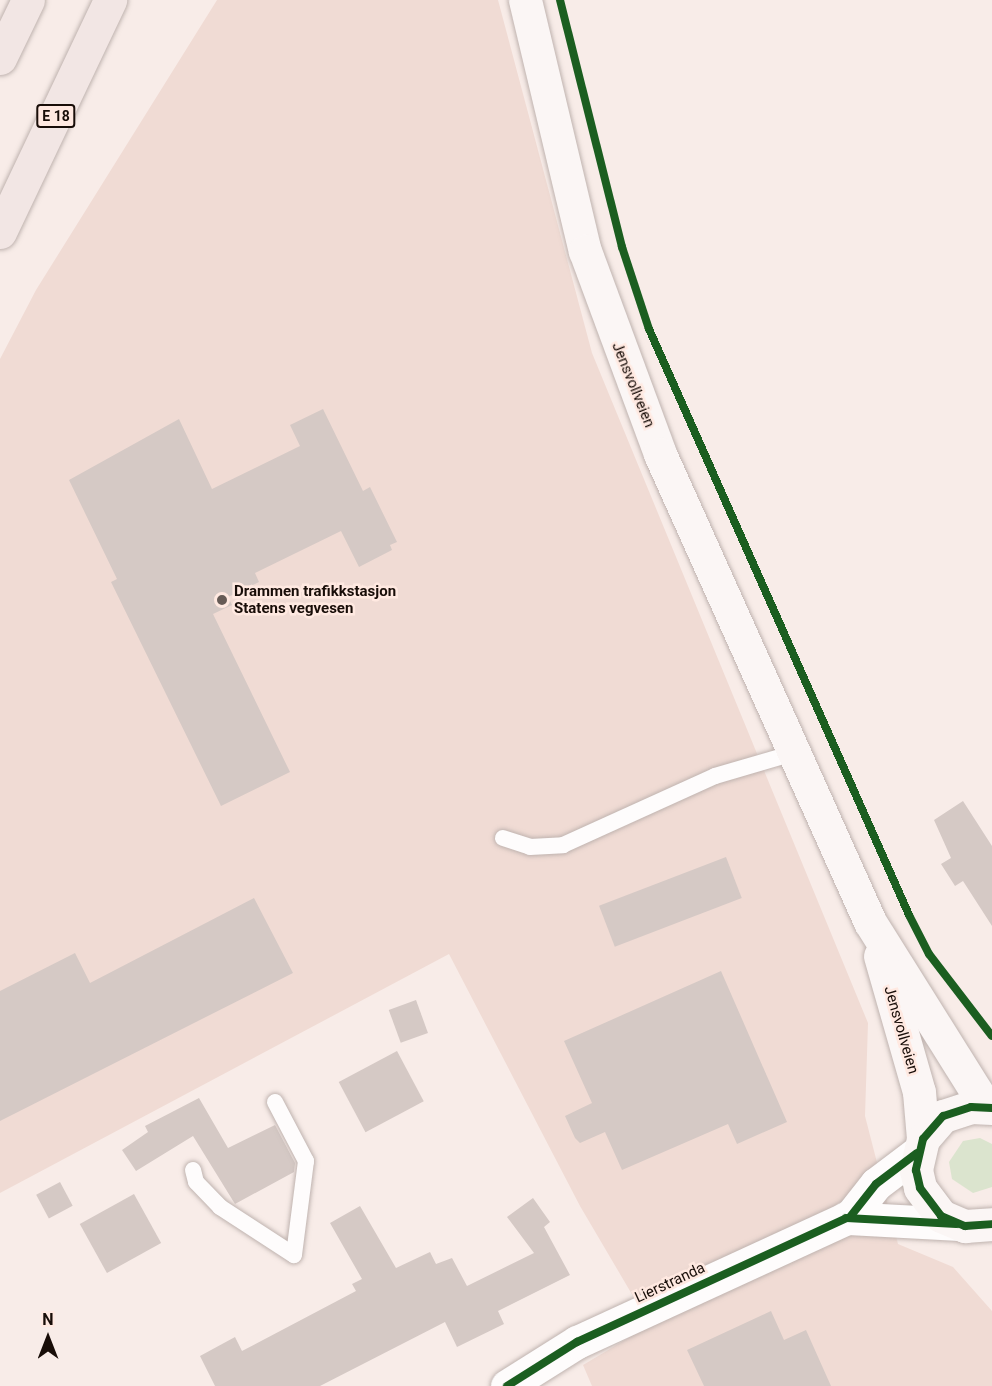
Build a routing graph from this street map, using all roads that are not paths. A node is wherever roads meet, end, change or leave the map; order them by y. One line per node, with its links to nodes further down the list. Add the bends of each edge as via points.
1 (28, 0): 4 (highway)
2 (110, 0): 5 (highway, E 18)
3 (525, 0): 6 (street, Jensvollveien, via 570,195 606,319)
4 (0, 58)
5 (0, 232)
6 (790, 754): 7 (lane, via 715,776 563,845 530,847); 8 (street, Jensvollveien)
7 (503, 838)
8 (870, 922): 10 (street, Jensvollveien); 11 (street, Jensvollveien, via 919,1092)
9 (275, 1102): 12 (lane, via 306,1161 294,1255 220,1207 196,1182)
10 (989, 1107): 11 (street, via 943,1116)
11 (920, 1146): 13 (street, Lierstranda, via 876,1184); 14 (street, Jensvollveien, via 916,1170 928,1204)
12 (193, 1170)
13 (850, 1217): 14 (street, Lierstranda); 16 (street, Lierstranda, via 577,1342)
14 (974, 1225): 15 (street)
15 (992, 1253)
16 (507, 1386)

